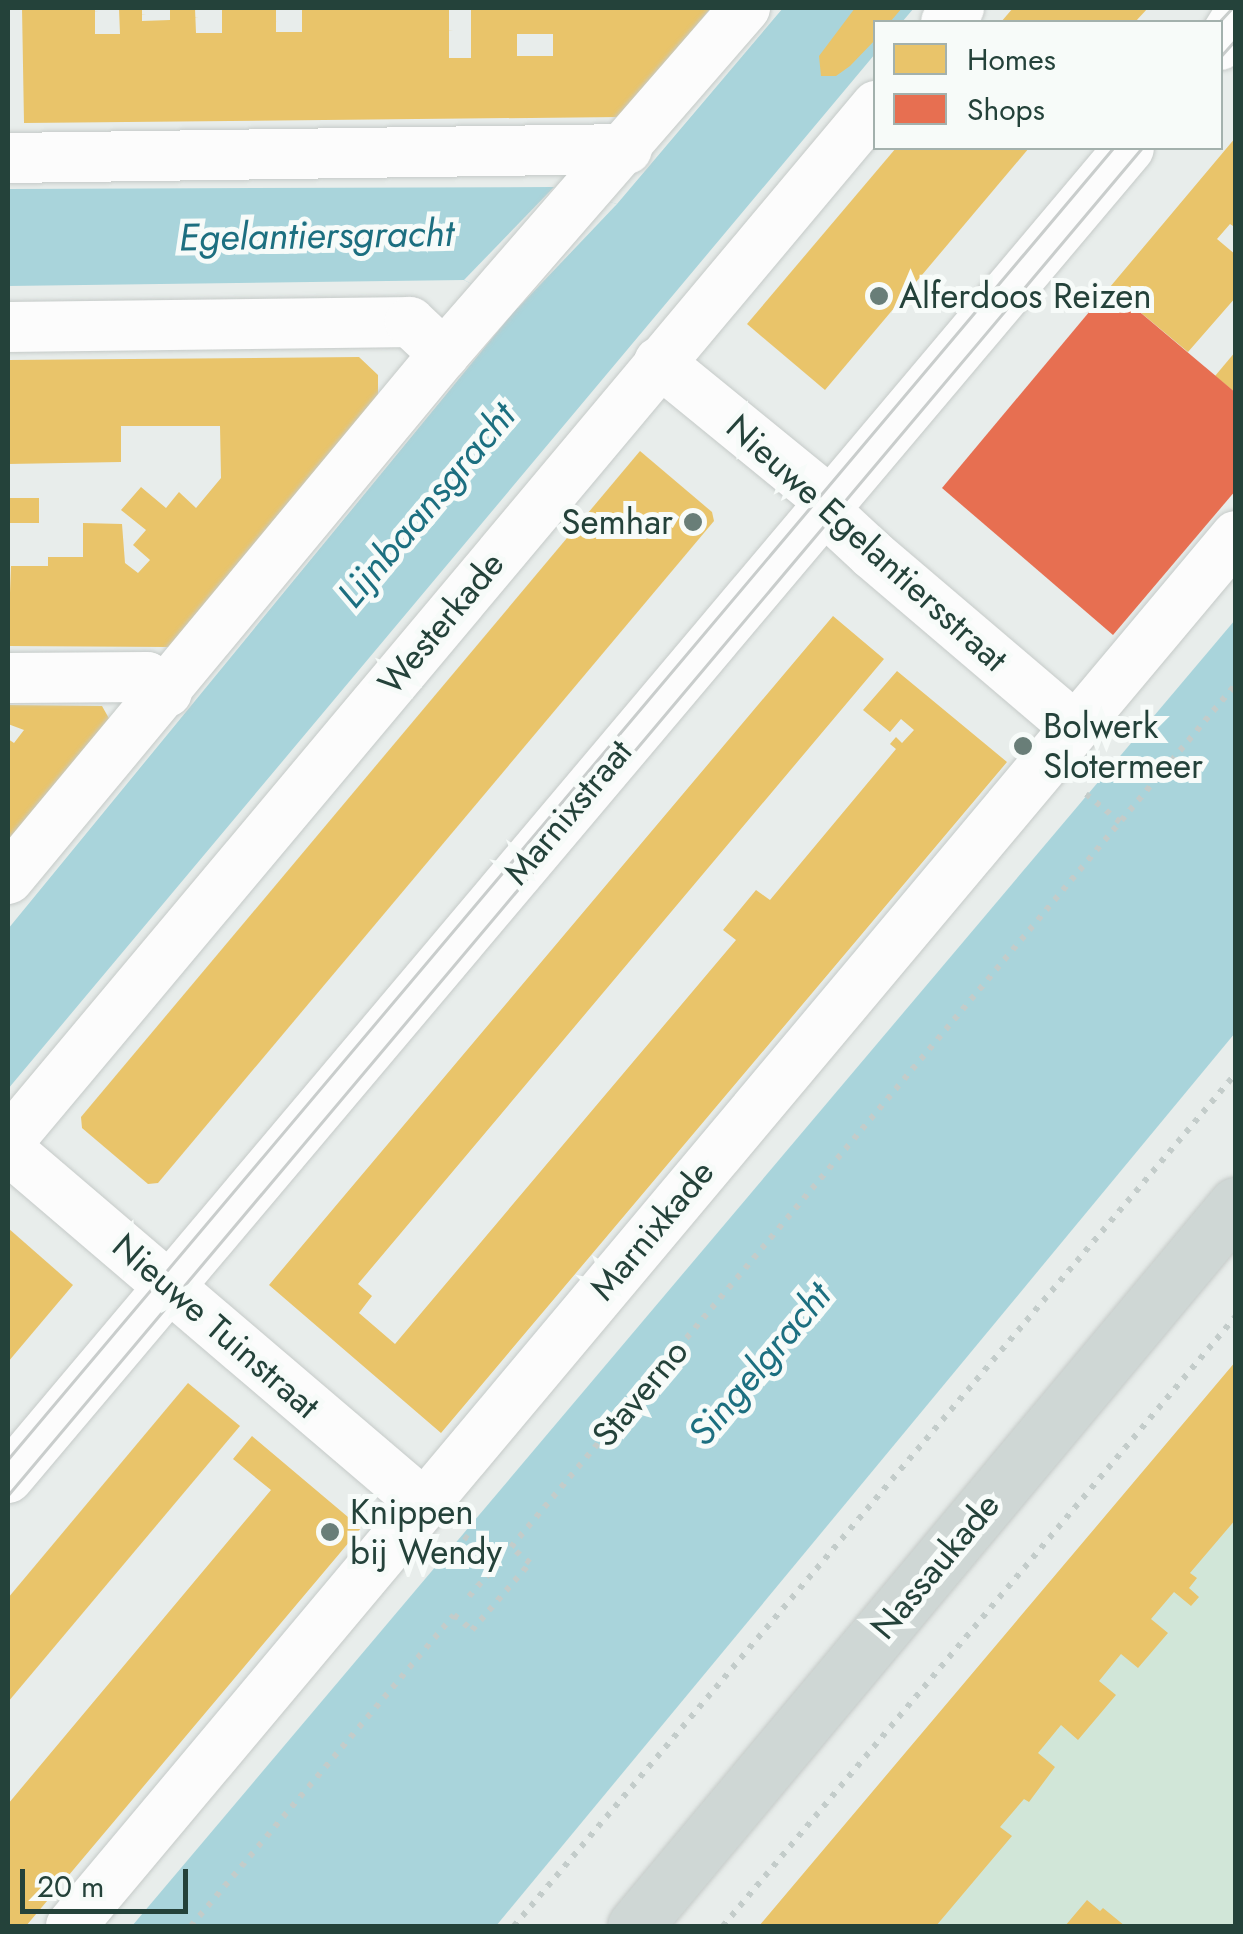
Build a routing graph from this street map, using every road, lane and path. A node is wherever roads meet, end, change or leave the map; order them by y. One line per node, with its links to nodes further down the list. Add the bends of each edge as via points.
1 (745, 8): 3 (street)
2 (873, 110): 8 (street, Westerkade)
3 (626, 149): 5 (street); 7 (street)
4 (1126, 150): 9 (street, Marnixstraat)
5 (8, 158)
6 (8, 327): 7 (street, via 410,322)
7 (444, 354): 13 (street)
8 (659, 362): 9 (street, Nieuwe Egelantiersstraat, via 821,494); 19 (street, Westerkade)
9 (826, 506): 14 (street, Nieuwe Egelantiersstraat); 21 (street, Marnixstraat)
10 (1236, 536): 14 (street, Marnixkade)
11 (8, 678): 13 (street, via 147,677)
12 (1236, 684): 16 (path, Staverno)
13 (167, 692): 17 (street)
14 (1073, 725): 24 (street, Marnixkade)
15 (1086, 794): 16 (path)
16 (1120, 822): 28 (path, Staverno, via 511,1547 530,1563 472,1630 454,1614)
17 (8, 879)
18 (1236, 1073): 29 (path)
19 (8, 1145): 21 (street, Nieuwe Tuinstraat)
20 (1236, 1205): 30 (main road, Nassaukade)
21 (168, 1286): 23 (street, Marnixstraat); 24 (street, Nieuwe Tuinstraat)
22 (1236, 1316): 31 (path)
23 (8, 1478)
24 (424, 1504): 27 (street, Marnixkade)
25 (498, 1564): 26 (path)
26 (466, 1600)
27 (70, 1926)
28 (190, 1926)
29 (514, 1926)
30 (635, 1926)
31 (723, 1926)

